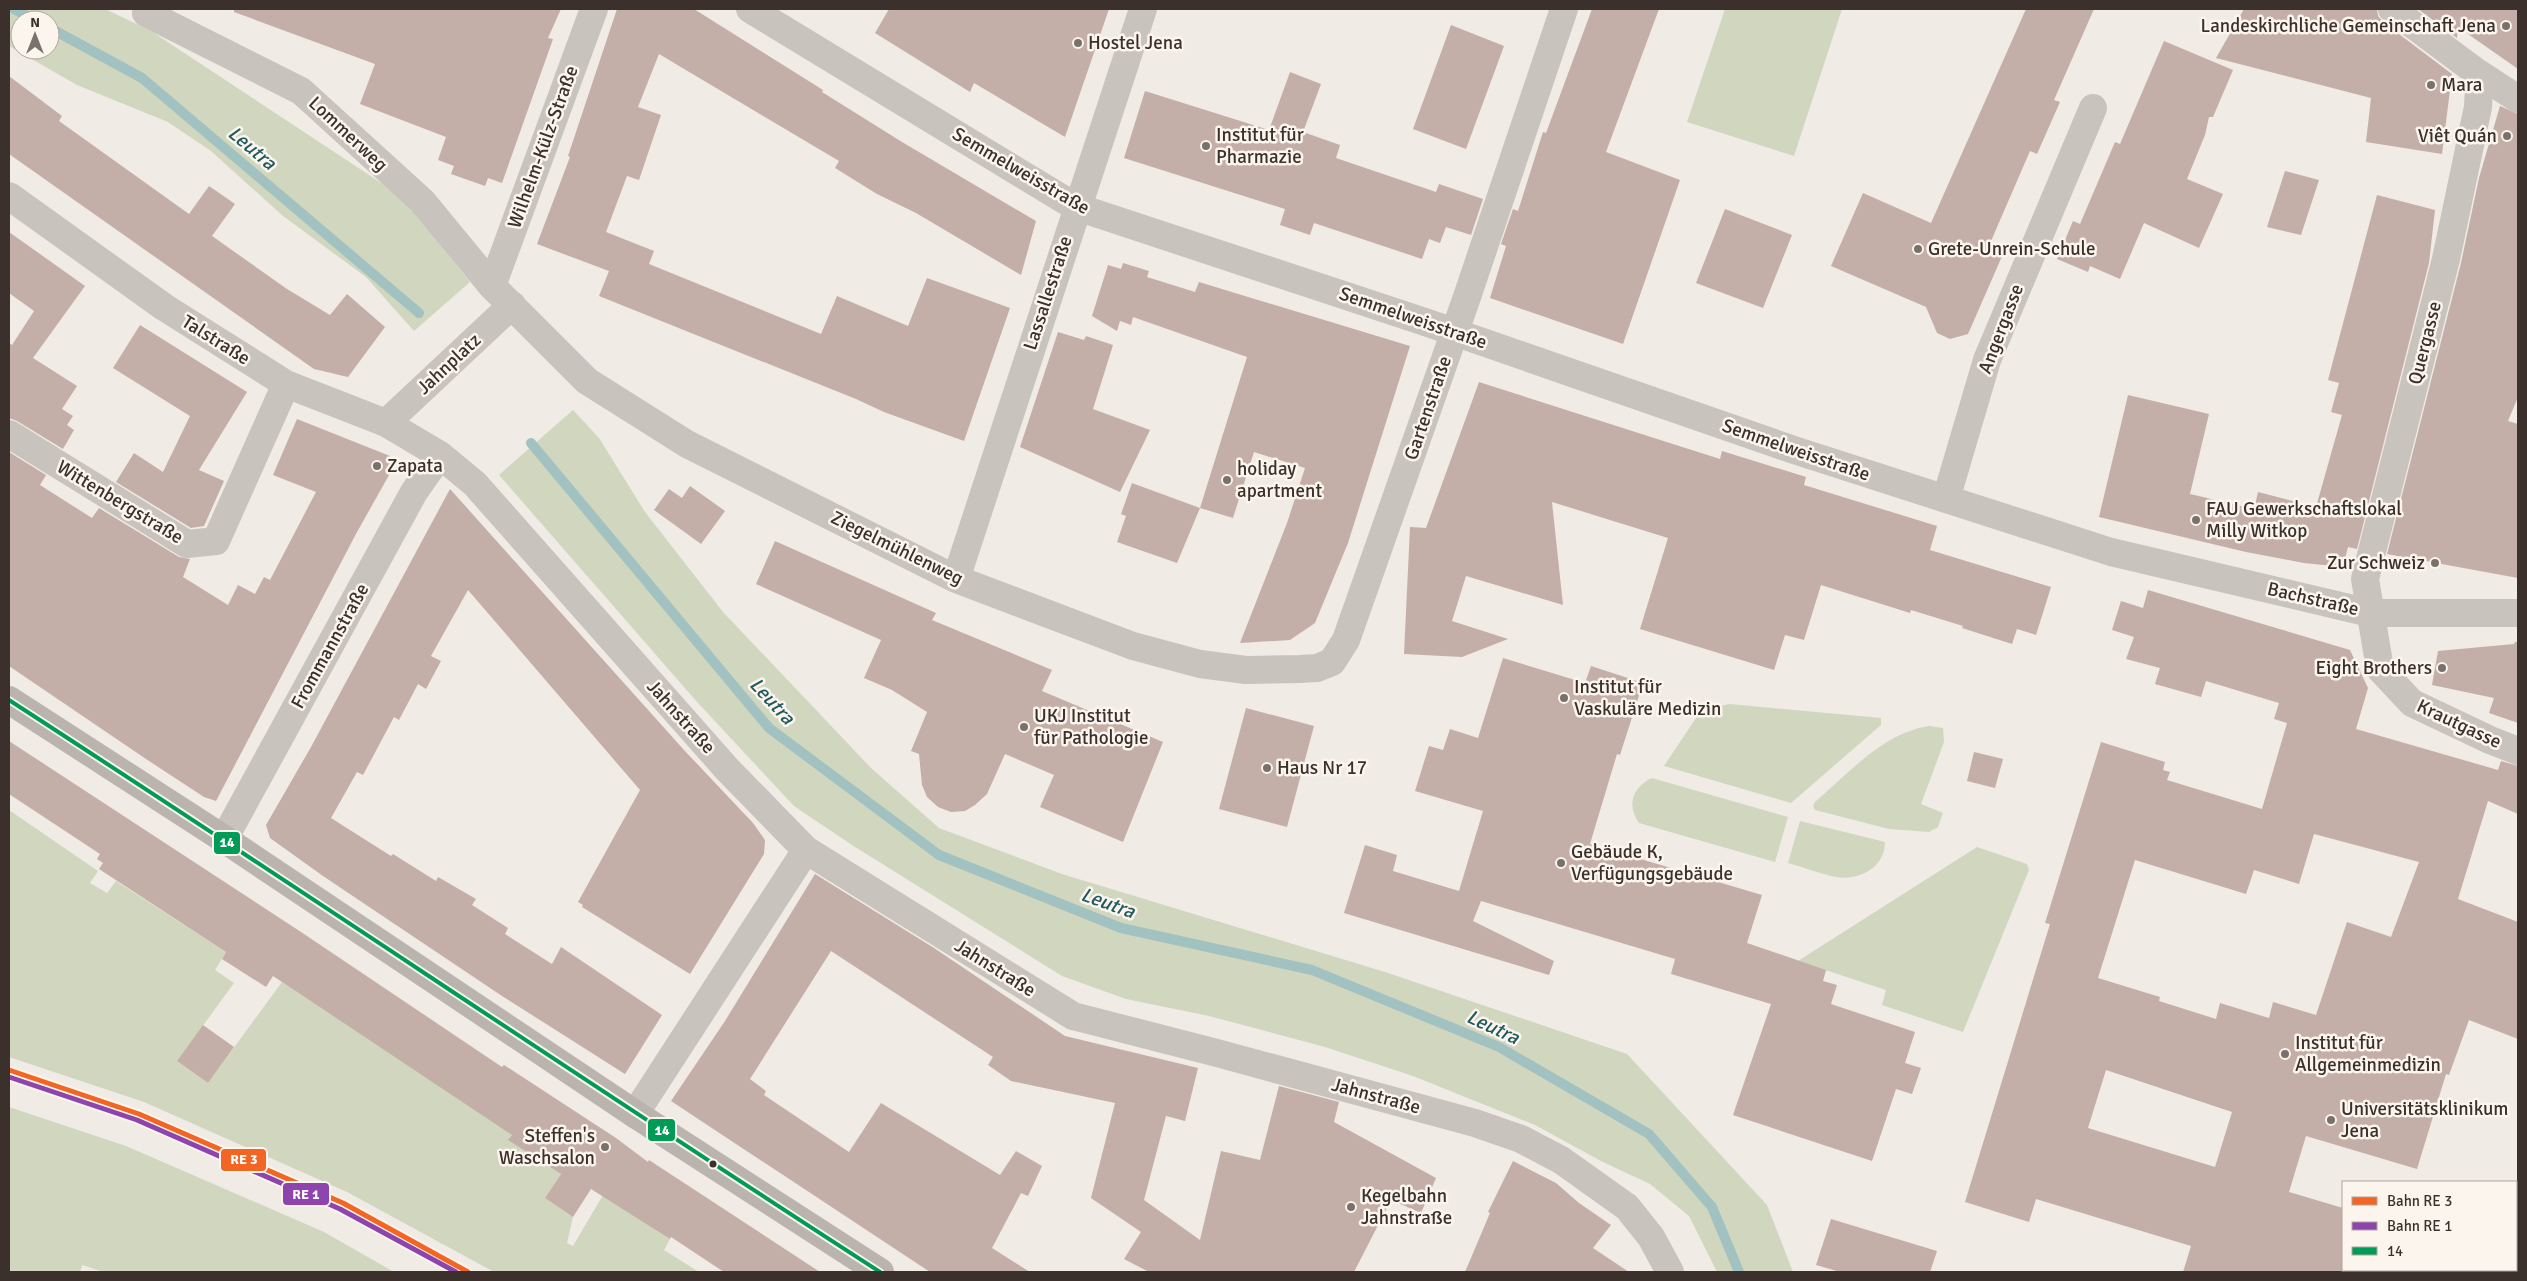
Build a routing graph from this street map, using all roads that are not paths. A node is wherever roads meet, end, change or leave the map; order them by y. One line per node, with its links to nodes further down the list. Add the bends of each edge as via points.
1 (594, 9): 12 (street, Wilhelm-Külz-Straße)
2 (750, 9): 11 (street, Semmelweisstraße)
3 (1143, 9): 11 (street, Lassallestraße)
4 (1564, 9): 14 (street, Gartenstraße)
5 (2392, 9): 7 (street)
6 (146, 11): 12 (street, Lommerweg, via 301,91 422,201)
7 (2475, 71): 8 (street); 22 (street, Quergasse, via 2479,86 2478,107 2446,259 2365,579)
8 (2518, 99)
9 (2093, 108): 19 (street, Angergasse, via 1987,360)
10 (9, 196): 15 (street, Talstraße, via 164,307)
11 (1076, 207): 14 (street, Semmelweisstraße); 21 (street, Lassallestraße)
12 (492, 286): 13 (street, Lommerweg)
13 (512, 305): 16 (street, Jahnplatz); 21 (street, Ziegelmühlenweg, via 587,381 687,444)
14 (1455, 332): 19 (street, Semmelweisstraße, via 1794,450); 24 (street, Gartenstraße, via 1346,640)
15 (286, 384): 16 (street, Talstraße); 17 (street, Wittenbergstraße, via 216,541 187,544)
16 (386, 423): 18 (street, Talstraße)
17 (9, 434)
18 (440, 455): 27 (street, Frommannstraße, via 414,492); 28 (street, Jahnstraße, via 474,484 727,769)
19 (1946, 499): 20 (street, Semmelweisstraße)
20 (2111, 552): 22 (street, Bachstraße)
21 (956, 579): 24 (street, Ziegelmühlenweg, via 1133,646 1200,664 1246,670 1317,668)
22 (2370, 613): 23 (street, Bachstraße); 26 (street, Krautgasse, via 2380,669 2412,703)
23 (2518, 613)
24 (1332, 662)
25 (9, 700): 27 (street)
26 (2518, 751)
27 (224, 839): 29 (street)
28 (806, 850): 29 (street); 31 (street, Jahnstraße, via 1072,1016 1456,1118 1521,1139 1561,1160 1627,1207 1651,1237)
29 (635, 1114): 30 (street)
30 (880, 1272)
31 (1670, 1272)

